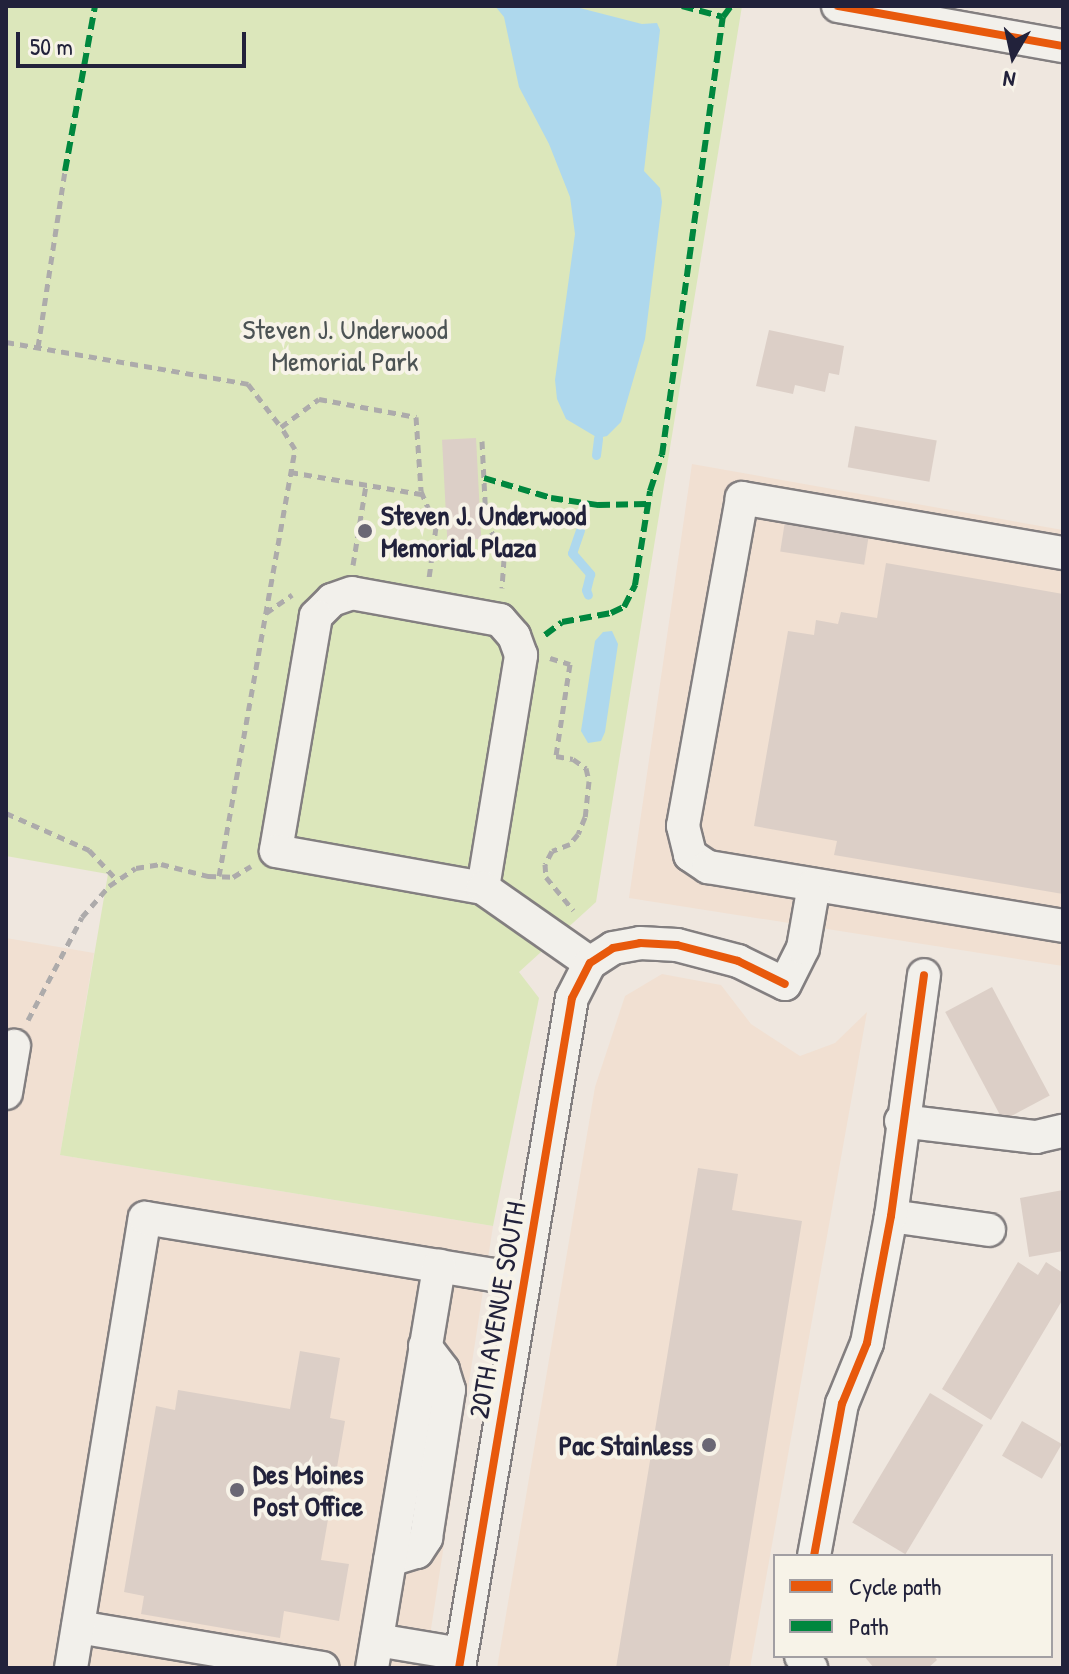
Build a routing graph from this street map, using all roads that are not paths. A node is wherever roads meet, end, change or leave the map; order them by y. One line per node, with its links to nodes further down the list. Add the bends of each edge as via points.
1 (838, 6): 2 (street)
2 (1063, 46)
3 (1063, 553): 4 (street, via 742,498 683,826 685,839 690,855 708,867)
4 (814, 885): 6 (street); 7 (street, via 803,948 785,984 738,961 677,945 613,948)
5 (483, 888): 5 (street, via 276,851 316,616 332,600 352,593 500,620 514,636 521,655); 7 (street)
6 (1063, 926)
7 (590, 963): 16 (street, 20TH AVENUE SOUTH, via 572,998)
8 (924, 975): 11 (street)
9 (14, 1046): 10 (street)
10 (6, 1093)
11 (901, 1121): 12 (street, via 1036,1137); 13 (street)
12 (1063, 1131)
13 (891, 1216): 14 (street); 17 (street, via 867,1343 842,1404)
14 (989, 1230)
15 (439, 1266): 16 (street); 18 (street, via 145,1218); 19 (street)
16 (524, 1280): 20 (street, 20TH AVENUE SOUTH)
17 (814, 1554)
18 (78, 1627): 21 (street); 22 (street)
19 (375, 1654): 20 (street)
20 (460, 1661)
21 (71, 1668)
22 (323, 1668)

